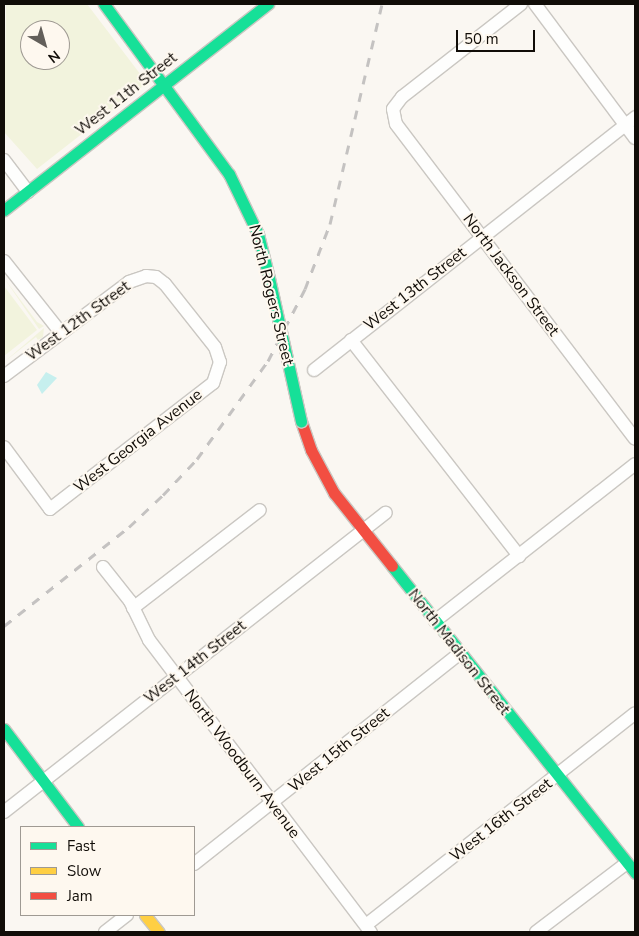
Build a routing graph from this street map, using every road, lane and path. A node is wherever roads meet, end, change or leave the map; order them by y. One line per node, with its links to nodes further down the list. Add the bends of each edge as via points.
1 (104, 4): 5 (street, North Rogers Street)
2 (268, 4): 5 (street, West 11th Street)
3 (521, 4): 11 (street, North Jackson Street, via 402,97 393,109 396,124)
4 (535, 4): 6 (street)
5 (164, 85): 9 (street, West 11th Street); 18 (street, North Rogers Street, bridge, via 229,174 245,202 269,278)
6 (630, 121): 7 (street); 11 (street, West 13th Street)
7 (635, 138)
8 (4, 160): 9 (street)
9 (28, 192): 10 (street, West 11th Street)
10 (4, 210)
11 (481, 236): 14 (street, West 13th Street); 19 (street, North Jackson Street)
12 (4, 261): 13 (street)
13 (61, 333): 15 (street, West 12th Street, via 130,282 143,276 156,277 215,348); 17 (street, West 12th Street)
14 (351, 340): 16 (street, West 13th Street); 25 (street)
15 (220, 368): 20 (street, West Georgia Avenue, via 213,383 50,509)
16 (314, 370)
17 (4, 376)
18 (301, 421): 24 (street, North Madison Street, via 319,468)
19 (635, 439)
20 (4, 447)
21 (635, 464): 25 (street)
22 (260, 510): 27 (street)
23 (386, 513): 24 (street, West 14th Street)
24 (362, 530): 28 (street, North Madison Street); 30 (street, West 14th Street)
25 (519, 556): 28 (street)
26 (103, 567): 27 (street, North Woodburn Avenue)
27 (133, 608): 30 (street, North Woodburn Avenue, via 149,640)
28 (435, 621): 29 (street, North Madison Street)
29 (460, 653): 33 (street, North Madison Street); 35 (street, West 15th Street)
30 (177, 677): 34 (street, West 14th Street); 35 (street, North Woodburn Avenue)
31 (635, 713): 33 (street, West 16th Street)
32 (4, 729): 34 (street)
33 (557, 776): 39 (street, North Madison Street); 43 (street, West 16th Street)
34 (43, 782): 36 (street, West 14th Street); 37 (street)
35 (271, 804): 38 (street, West 15th Street); 43 (street, North Woodburn Avenue)
36 (4, 812)
37 (77, 826)
38 (195, 863)
39 (627, 863): 40 (street, North Madison Street); 46 (street)
40 (635, 873)
41 (126, 916): 44 (street)
42 (146, 916): 45 (street)
43 (368, 929)
44 (104, 932)
45 (159, 932)
46 (536, 932)

